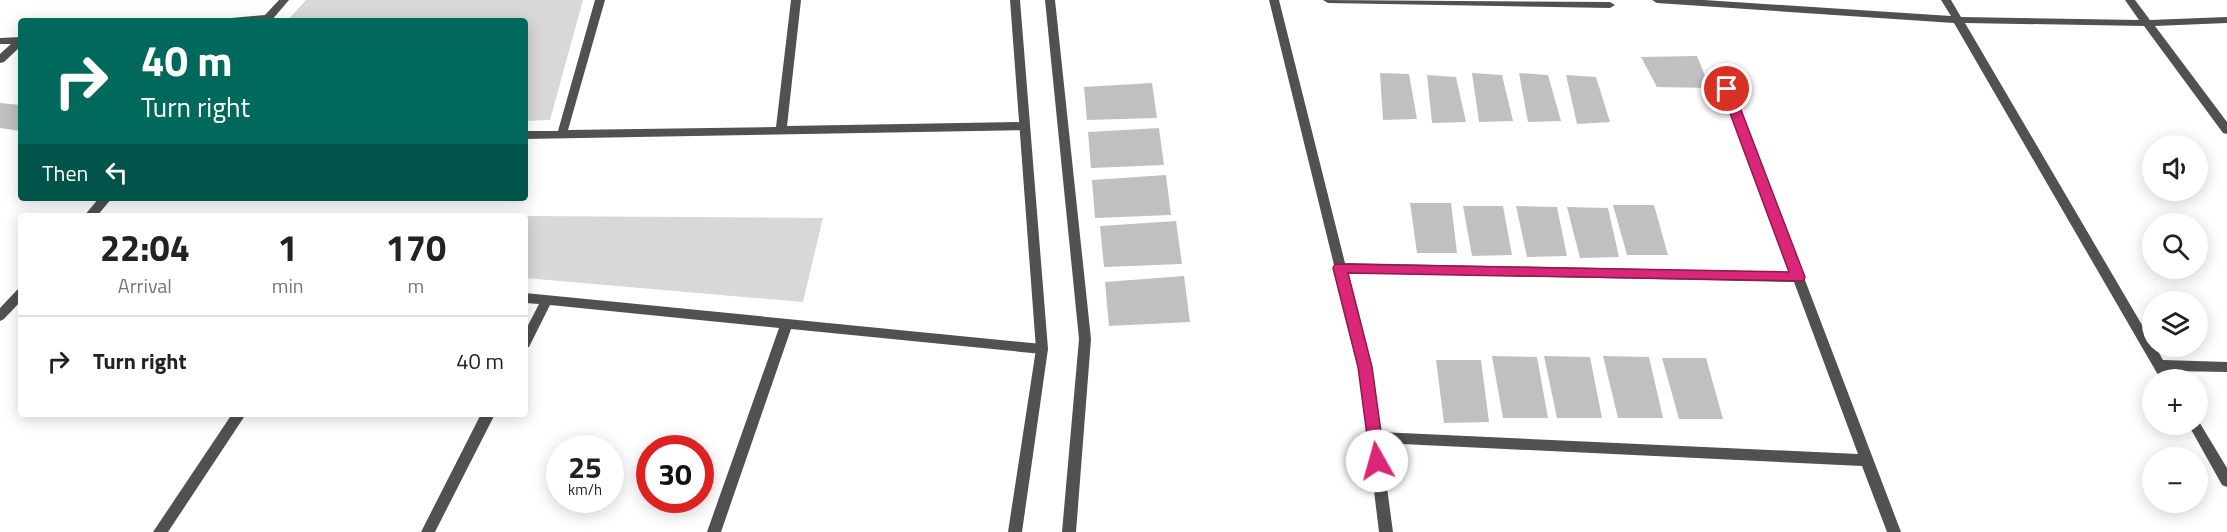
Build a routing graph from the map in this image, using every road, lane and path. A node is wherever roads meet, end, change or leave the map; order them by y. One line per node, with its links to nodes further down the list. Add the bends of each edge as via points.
1 (284, 0): 12 (street)
2 (600, 0): 24 (street)
3 (796, 0): 22 (street)
4 (1015, 0): 21 (street)
5 (1050, 0): 50 (street, via 1085,339)
6 (1274, 0): 28 (street)
7 (1328, 0): 11 (street)
8 (1657, 0): 13 (street)
9 (1946, 0): 13 (street)
10 (2130, 0): 15 (street)
11 (1610, 5)
12 (268, 18)
13 (1958, 20): 15 (street); 37 (street)
14 (2227, 20): 15 (street)
15 (2147, 23): 23 (street)
16 (18, 40): 17 (street)
17 (0, 41)
18 (18, 43): 19 (street)
19 (0, 60)
20 (1727, 89): 29 (street)
21 (1025, 126): 22 (street); 36 (street)
22 (781, 130): 24 (street)
23 (2227, 130)
24 (562, 134): 25 (street)
25 (528, 135)
26 (103, 201): 27 (street)
27 (93, 213)
28 (1340, 268): 29 (street); 43 (street, via 1365,367)
29 (1798, 277): 44 (street)
30 (18, 296): 33 (street)
31 (528, 298): 32 (street)
32 (547, 300): 34 (street); 35 (street)
33 (0, 316)
34 (787, 324): 36 (street); 48 (street)
35 (528, 337)
36 (1042, 349): 49 (street)
37 (2159, 365): 38 (street); 39 (street)
38 (2227, 367)
39 (2161, 369)
40 (237, 417): 46 (street)
41 (486, 417): 47 (street)
42 (2200, 435): 45 (street)
43 (1374, 438): 44 (street); 51 (street)
44 (1867, 460): 52 (street)
45 (2227, 481)
46 (160, 532)
47 (428, 532)
48 (714, 532)
49 (1015, 532)
50 (1069, 532)
51 (1386, 532)
52 (1894, 532)

